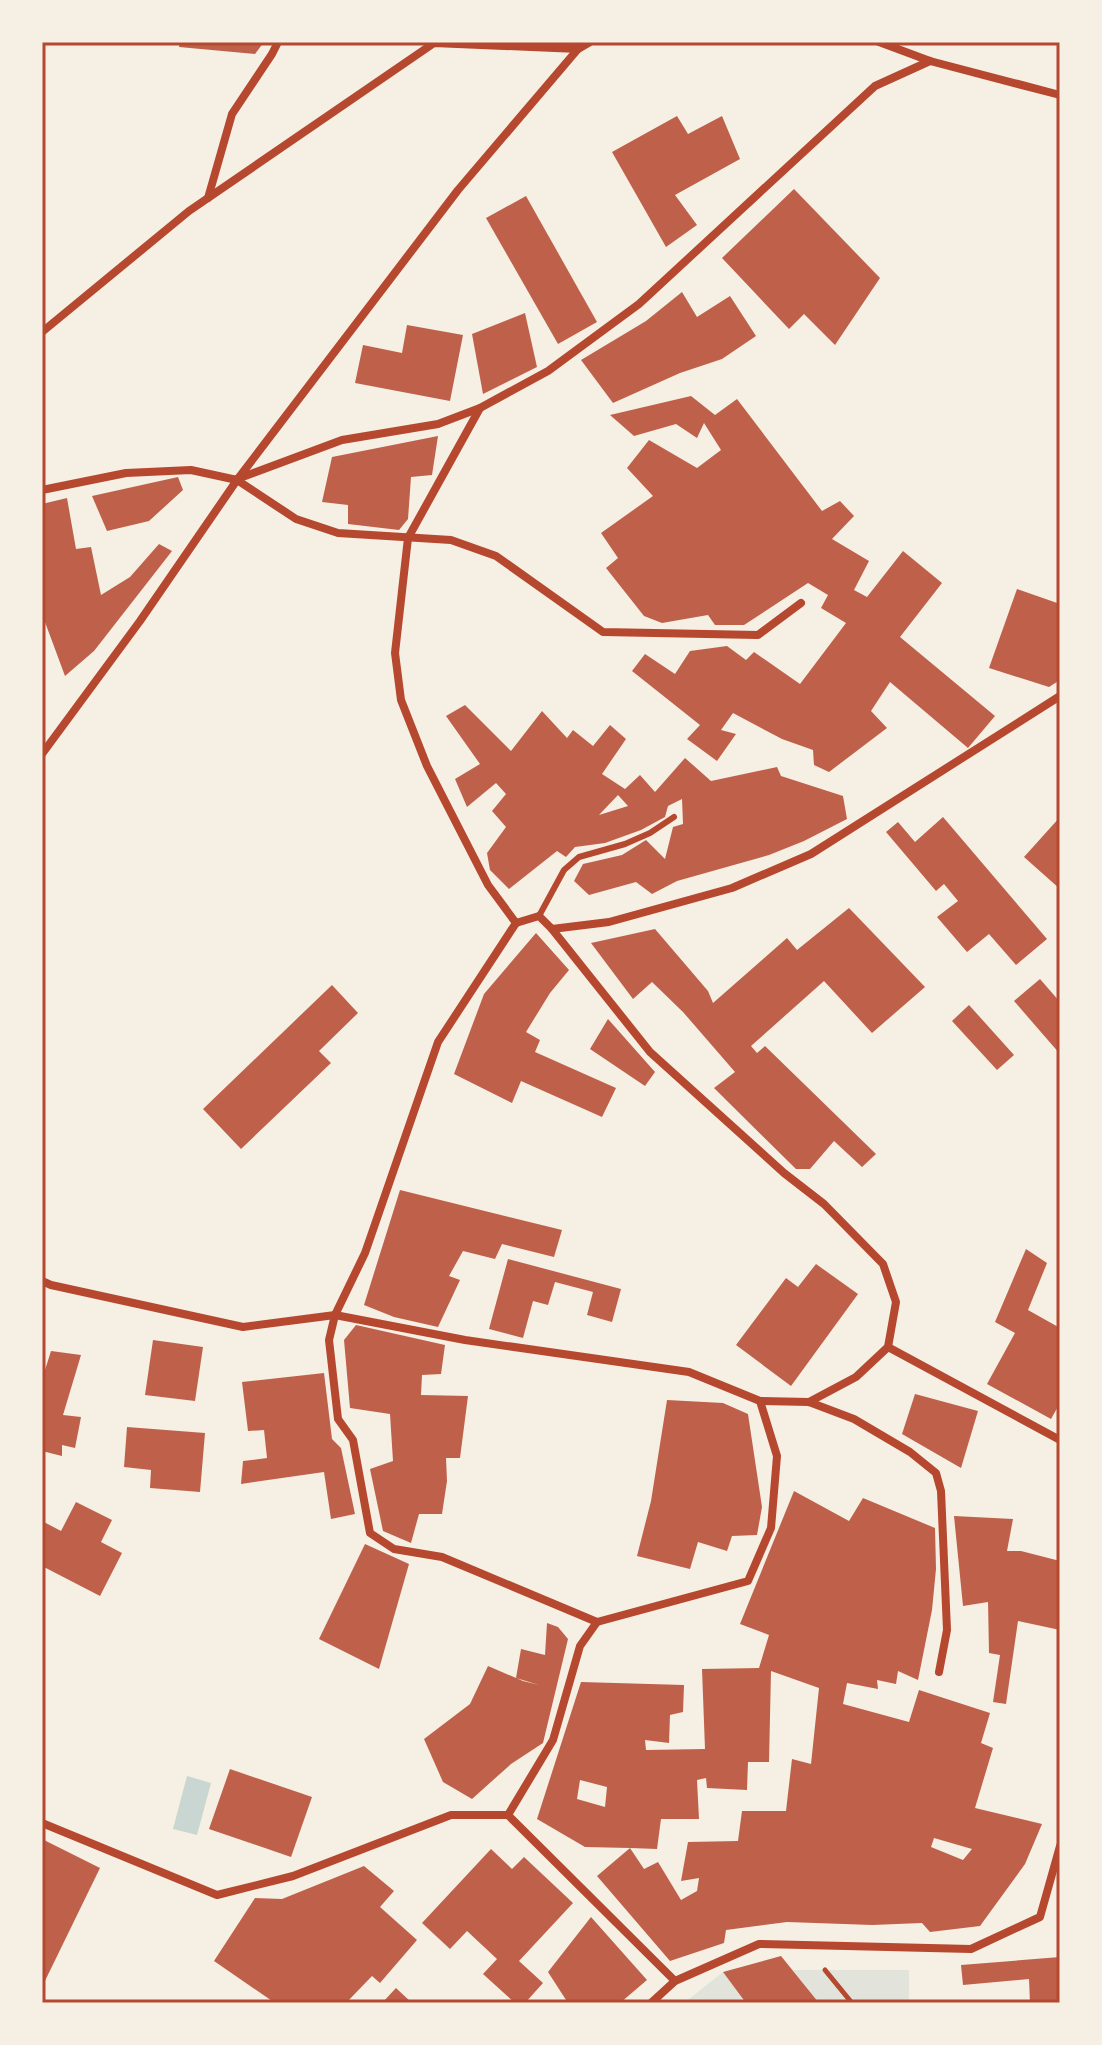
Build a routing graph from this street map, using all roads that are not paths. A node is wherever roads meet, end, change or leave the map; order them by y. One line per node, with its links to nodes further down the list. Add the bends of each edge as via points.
1 (278, 42): 7 (street, via 232,114)
2 (590, 42): 4 (street)
3 (879, 42): 5 (street)
4 (578, 49): 7 (street, via 434,43); 10 (street, via 458,190)
5 (930, 61): 6 (street); 9 (street, via 875,86 639,304 548,371)
6 (1060, 95)
7 (207, 199): 8 (street)
8 (42, 332)
9 (480, 408): 10 (street, via 438,424 342,440); 12 (street)
10 (237, 480): 11 (street, via 191,470 126,473); 12 (street, via 296,519 338,533); 15 (street)
11 (42, 490)
12 (408, 538): 13 (street, via 451,540 496,556 603,632 758,635); 18 (street, via 395,653 401,700 433,779 488,885)
13 (801, 603)
14 (1060, 696): 19 (street, via 811,854 732,888 609,922)
15 (42, 754)
16 (674, 817): 17 (lane, via 625,844 579,857 564,870)
17 (539, 916): 18 (street); 19 (street)
18 (516, 923): 21 (street, via 438,1042 365,1253)
19 (552, 929): 22 (street, via 650,1052 824,1204 883,1264 896,1302)
20 (42, 1281): 21 (street, via 243,1327)
21 (335, 1315): 23 (street, via 465,1340 689,1372); 26 (street, via 329,1340 338,1419 353,1440 370,1533 394,1549 442,1557)
22 (888, 1347): 24 (street, via 856,1377); 25 (street)
23 (760, 1401): 24 (street); 26 (street, via 777,1456 771,1528 748,1581)
24 (809, 1402): 27 (street, via 854,1419 936,1473 947,1630)
25 (1060, 1440)
26 (597, 1622): 28 (street, via 580,1646 553,1740)
27 (939, 1672)
28 (508, 1815): 29 (street, via 451,1815 293,1876 217,1895); 31 (street)
29 (42, 1823)
30 (1060, 1846): 31 (street, via 1040,1917 971,1949 759,1944)
31 (675, 1981): 32 (street)
32 (651, 2003)

